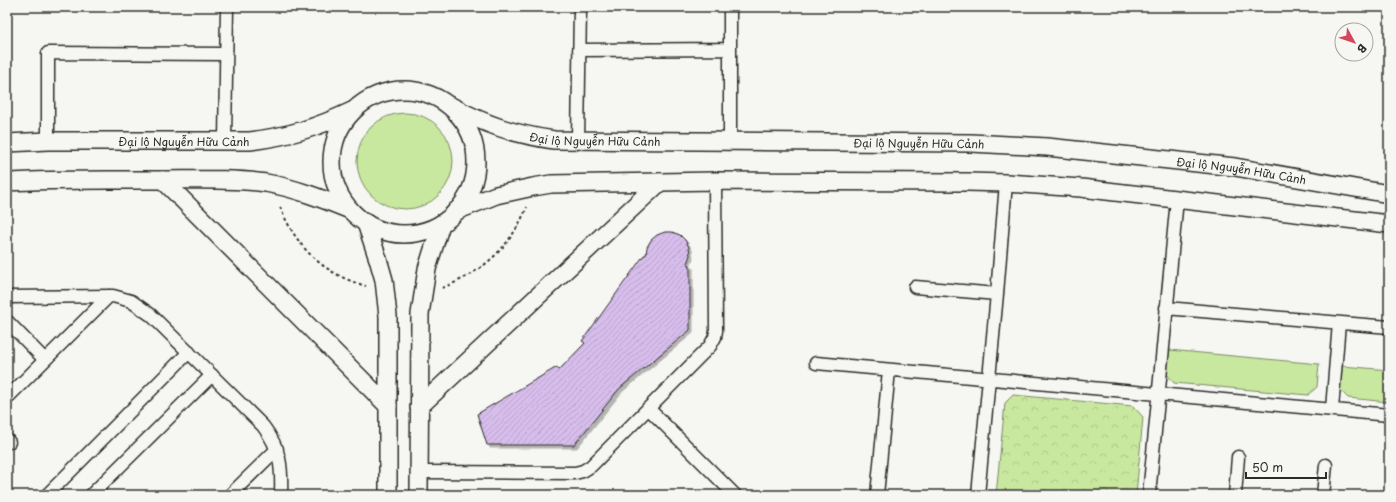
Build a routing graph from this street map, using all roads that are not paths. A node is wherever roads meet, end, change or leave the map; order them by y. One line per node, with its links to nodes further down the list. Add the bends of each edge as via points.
1 (227, 7): 6 (street)
2 (580, 7): 5 (street)
3 (730, 7): 4 (street)
4 (730, 49): 5 (street); 12 (street)
5 (579, 50): 11 (street)
6 (226, 54): 9 (street, via 48,53); 10 (street)
7 (451, 106): 8 (main road, Đại lộ Nguyễn Hữu Cảnh, via 428,93 403,89 377,95); 11 (main road, Đại lộ Nguyễn Hữu Cảnh, via 476,120 512,132 554,140); 22 (main road, via 468,126 476,158 471,190)
8 (355, 109): 10 (main road, Đại lộ Nguyễn Hữu Cảnh, via 308,130 250,141); 21 (main road, via 340,130 333,155 335,181)
9 (48, 141): 10 (main road, Đại lộ Nguyễn Hữu Cảnh); 13 (main road, Đại lộ Nguyễn Hữu Cảnh)
10 (224, 141)
11 (578, 141): 12 (main road, Đại lộ Nguyễn Hữu Cảnh)
12 (730, 142): 19 (main road, Đại lộ Nguyễn Hữu Cảnh, via 972,143 1047,147 1235,167)
13 (7, 143)
14 (163, 180): 16 (main road); 21 (main road, via 234,180 267,184 298,191); 42 (main road)
15 (715, 181): 17 (main road); 18 (main road); 44 (street, via 715,337 710,346)
16 (7, 182)
17 (660, 182): 22 (main road, via 533,187 496,195); 43 (main road)
18 (1006, 183): 20 (main road, via 1081,188); 27 (street)
19 (1389, 194)
20 (1177, 200): 25 (main road); 30 (street)
21 (350, 210): 23 (main road)
22 (456, 212): 24 (main road)
23 (366, 223): 24 (main road, via 383,231 403,234); 42 (main road, via 384,280 387,300)
24 (441, 224): 43 (main road, via 427,269 421,306)
25 (1389, 224)
26 (915, 287): 27 (street)
27 (997, 294): 39 (street)
28 (109, 296): 29 (street); 34 (street, via 131,301 145,310); 35 (street)
29 (7, 297)
30 (1166, 308): 32 (street); 40 (street)
31 (7, 321): 35 (street)
32 (1339, 323): 33 (street); 45 (street)
33 (1389, 327)
34 (189, 352): 38 (street); 51 (street)
35 (45, 360): 41 (street)
36 (816, 363): 37 (street)
37 (889, 370): 39 (street); 58 (street)
38 (212, 375): 47 (street, via 263,426); 52 (street)
39 (989, 379): 40 (street); 59 (street)
40 (1158, 394): 45 (street); 60 (street)
41 (7, 398)
42 (388, 406): 55 (main road)
43 (419, 407): 50 (main road)
44 (648, 408): 50 (street, via 583,471); 57 (street)
45 (1332, 410): 46 (street)
46 (1389, 415)
47 (277, 449): 53 (street); 54 (street)
48 (1238, 457): 61 (street)
49 (1326, 465): 62 (street)
50 (419, 472): 56 (main road)
51 (46, 495)
52 (91, 495)
53 (230, 495)
54 (281, 495)
55 (388, 495)
56 (419, 495)
57 (735, 495)
58 (877, 495)
59 (978, 495)
60 (1149, 495)
61 (1235, 495)
62 (1323, 495)

